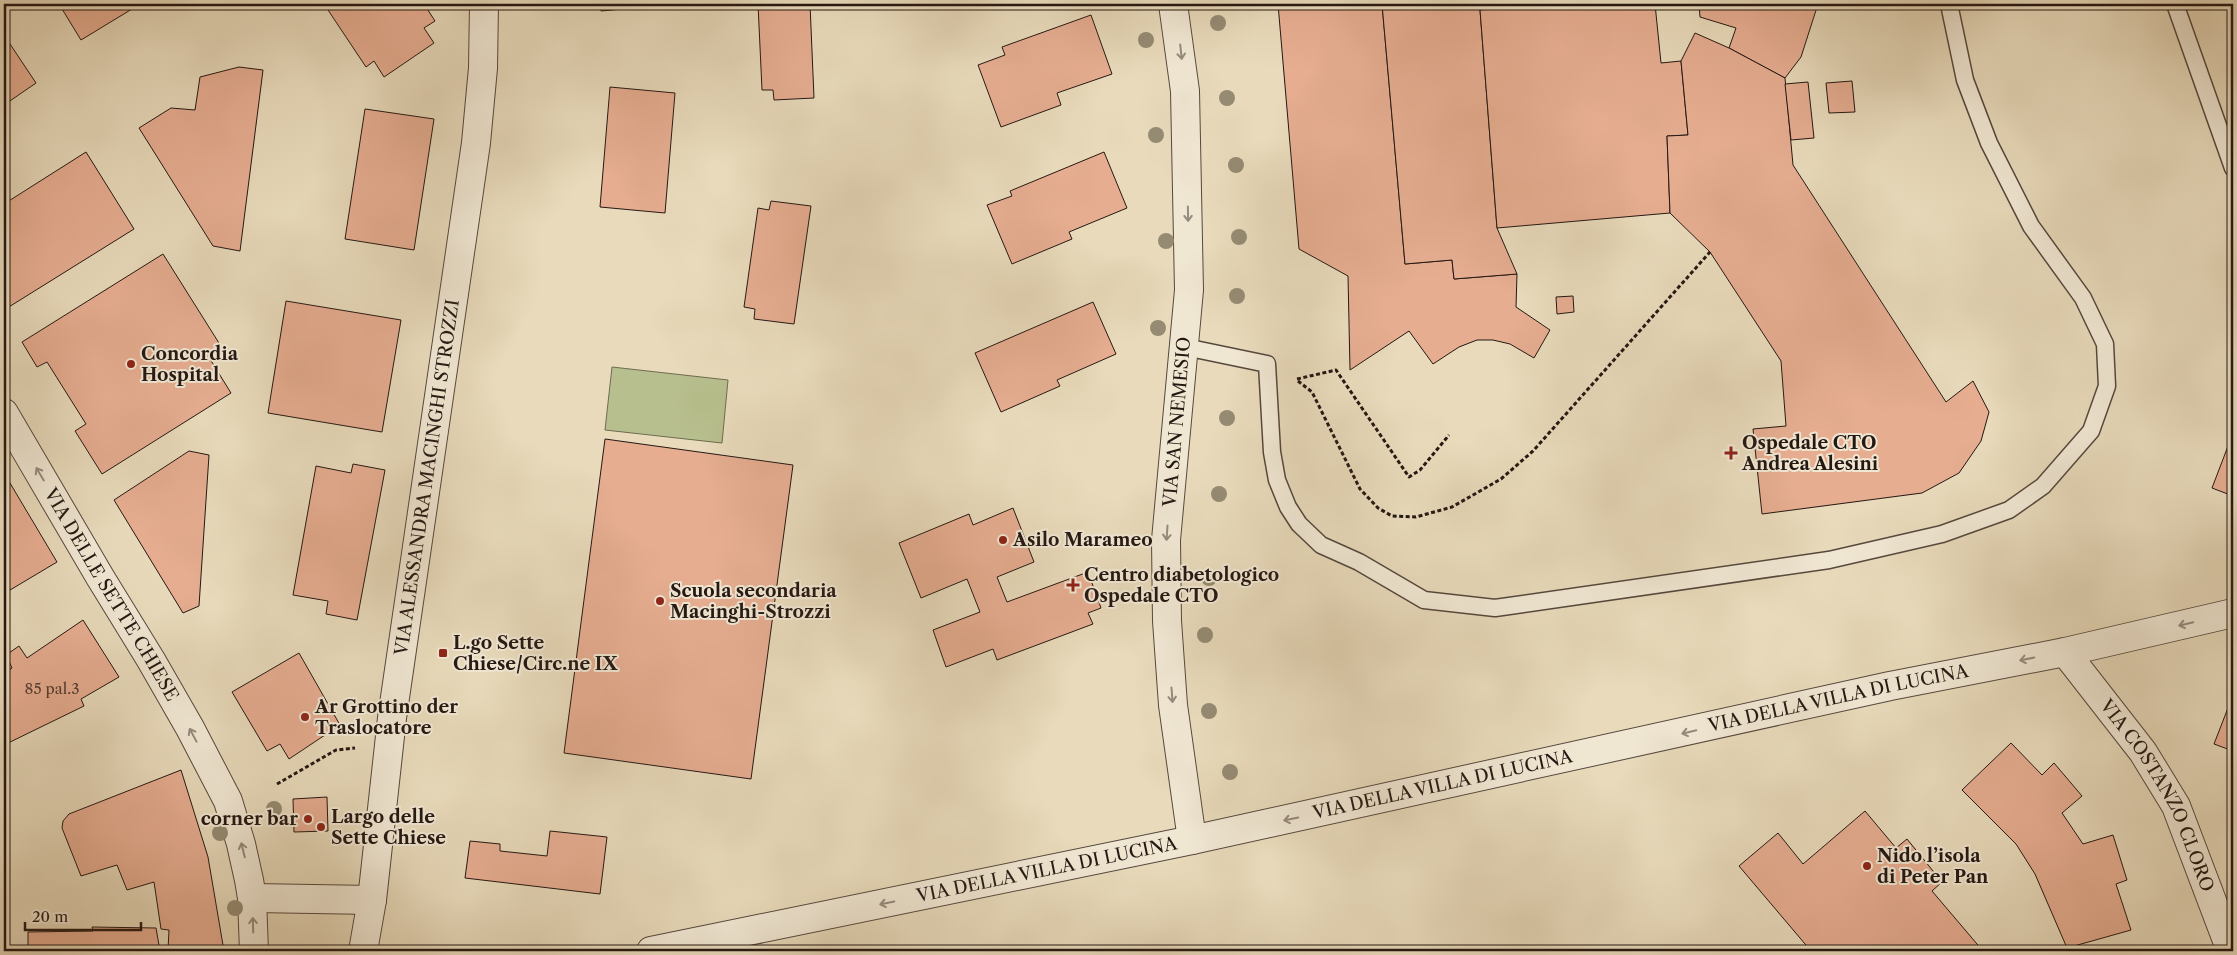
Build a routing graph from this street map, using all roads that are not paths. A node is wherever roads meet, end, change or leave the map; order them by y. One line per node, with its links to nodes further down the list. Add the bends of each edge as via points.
1 (484, 4): 12 (street, VIA ALESSANDRA MACINGHI STROZZI, via 483,68 476,143 392,718)
2 (1173, 4): 6 (street, VIA SAN NEMESIO, one-way to 6, via 1182,64 1187,138 1189,290)
3 (1948, 4): 6 (lane, via 1965,80 1989,143 2031,226 2083,298 2105,344 2107,386 2091,430 2043,486 2009,510 1942,534 1829,560 1495,608 1424,600 1359,562 1321,545 1299,524 1277,480 1266,364)
4 (2175, 4): 5 (lane)
5 (2233, 168)
6 (1185, 347): 10 (street, VIA SAN NEMESIO, one-way to 10, via 1166,540 1167,612 1173,704)
7 (4, 413): 11 (street, VIA DELLE SETTE CHIESE, one-way to 7, via 236,826 216,778 151,660)
8 (2233, 613): 9 (street, VIA DELLA VILLA DI LUCINA, one-way to 9)
9 (2065, 652): 10 (street, VIA DELLA VILLA DI LUCINA, one-way to 10, via 1890,686); 16 (street, VIA COSTANZO CLORO, via 2144,752 2176,806)
10 (1192, 840): 15 (street, VIA DELLA VILLA DI LUCINA, one-way to 15)
11 (252, 898): 12 (street); 13 (street, one-way to 11)
12 (372, 900): 14 (street, VIA ALESSANDRA MACINGHI STROZZI)
13 (254, 951)
14 (363, 951)
15 (651, 951)
16 (2232, 951)

